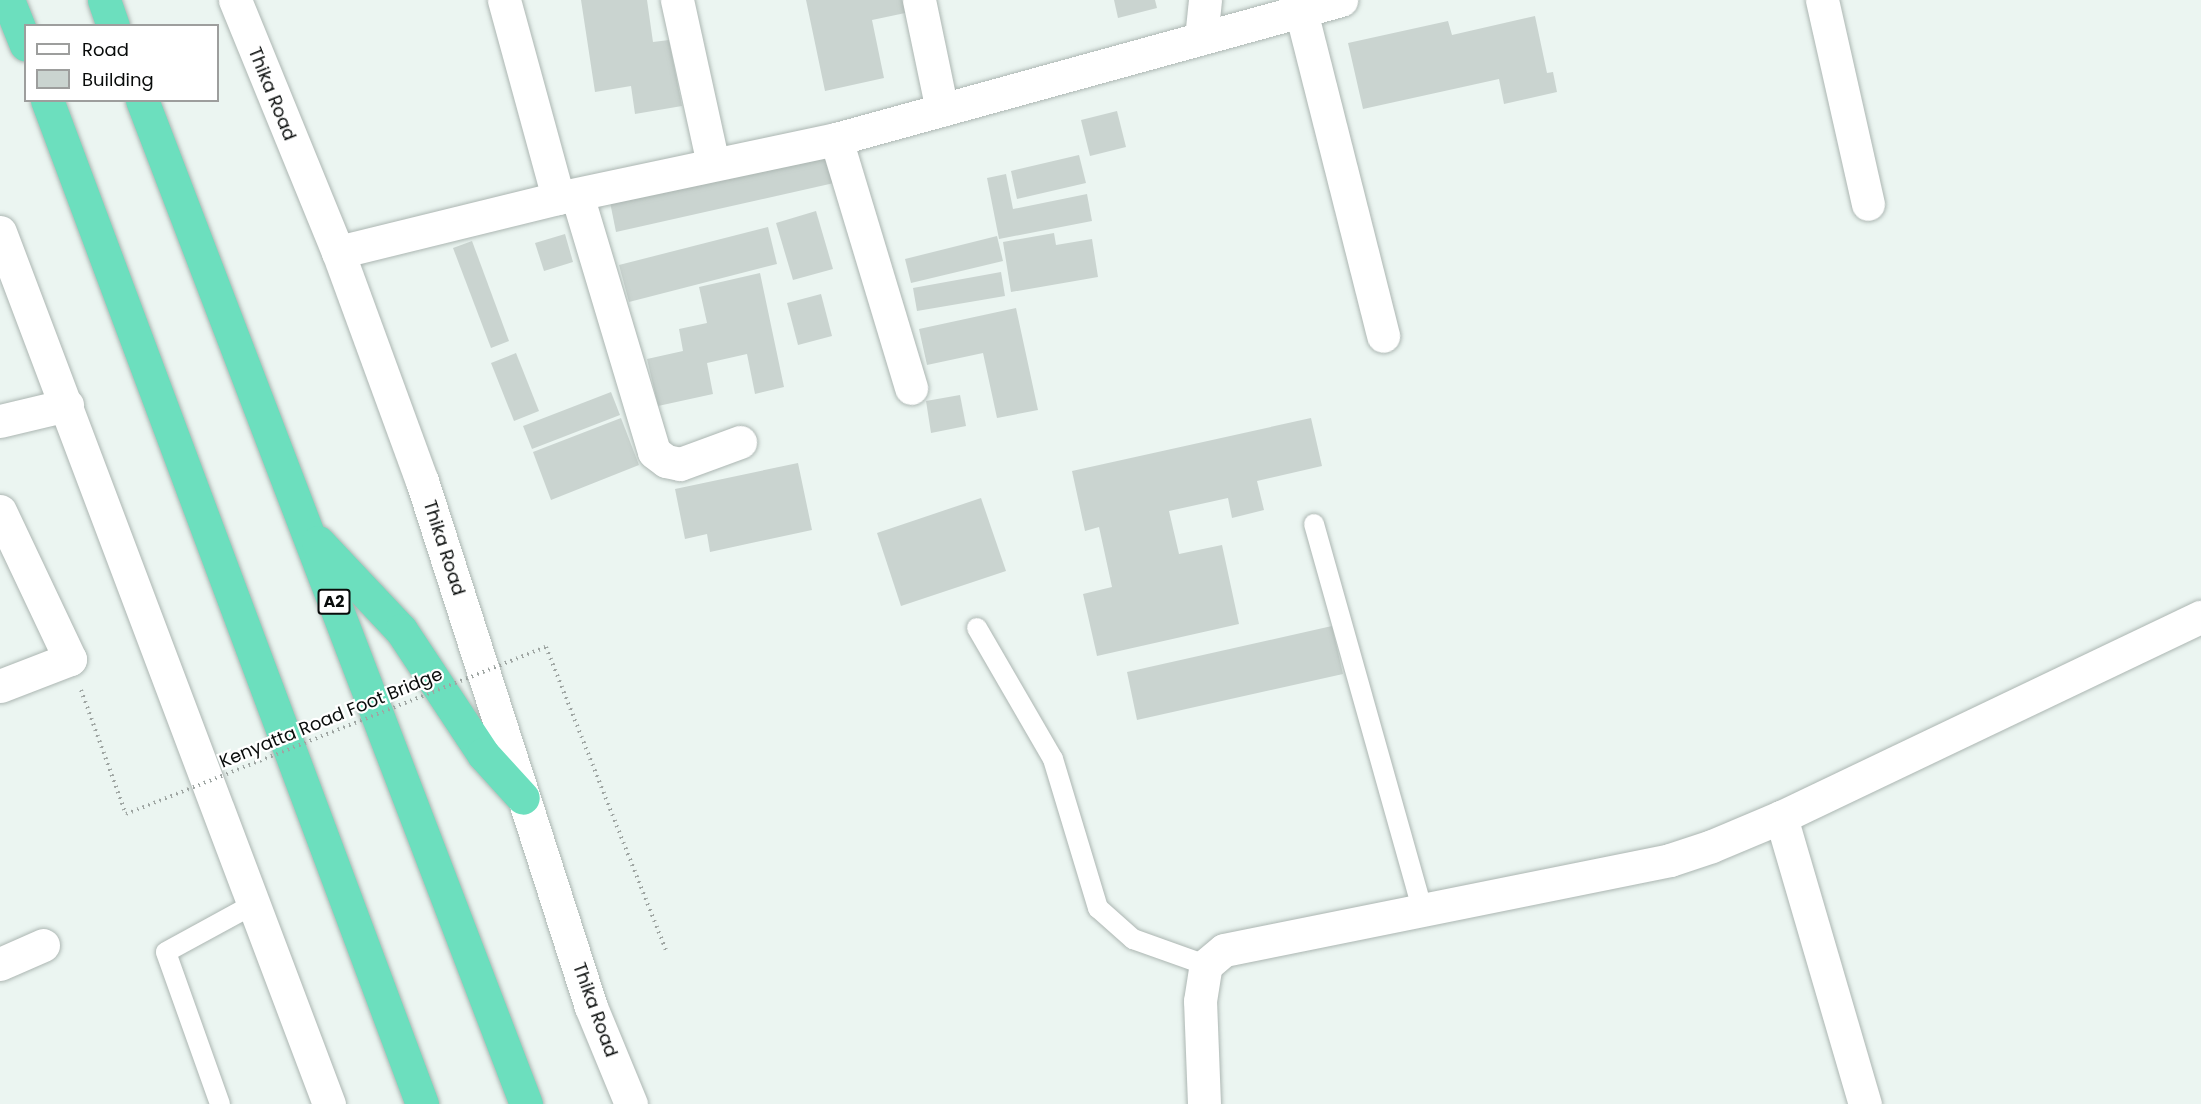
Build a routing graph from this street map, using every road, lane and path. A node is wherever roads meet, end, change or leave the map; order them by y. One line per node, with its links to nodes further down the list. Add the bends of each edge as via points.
1 (8, 0): 13 (highway)
2 (104, 0): 11 (highway)
3 (235, 0): 22 (street, Thika Road)
4 (504, 0): 19 (street)
5 (677, 0): 18 (street)
6 (919, 0): 16 (street)
7 (1205, 0): 12 (street)
8 (1341, 0): 10 (street)
9 (1822, 0): 20 (street)
10 (1301, 11): 12 (street); 23 (street)
11 (113, 24)
12 (1201, 38): 16 (street)
13 (24, 40)
14 (48, 102): 45 (highway)
15 (143, 102): 30 (highway, A2)
16 (942, 110): 17 (street)
17 (836, 139): 18 (street); 24 (street)
18 (713, 164): 19 (street)
19 (567, 196): 22 (street); 27 (street, via 654,452 666,461 680,464)
20 (1868, 204)
21 (0, 232): 25 (street)
22 (338, 252): 35 (street, Thika Road, via 422,481)
23 (1383, 336)
24 (911, 388)
25 (67, 405): 26 (street); 37 (street)
26 (0, 421)
27 (740, 442)
28 (0, 511): 33 (street)
29 (1314, 524): 38 (lane)
30 (307, 530): 35 (highway, via 401,630 483,754); 46 (highway, A2)
31 (2201, 617): 36 (street)
32 (977, 627): 42 (lane, via 1053,759 1098,908 1133,939)
33 (70, 659): 34 (street); 40 (path, Kenyatta Road Foot Bridge, bridge, via 126,814 546,646)
34 (0, 686)
35 (523, 798): 47 (street, Thika Road, via 591,1007)
36 (1781, 817): 38 (street, via 1670,860); 49 (street)
37 (254, 904): 43 (lane, via 166,952); 44 (street)
38 (1422, 908): 42 (street, via 1224,950)
39 (43, 945): 41 (street)
40 (667, 953)
41 (0, 964)
42 (1206, 965): 48 (street, via 1200,1000)
43 (220, 1104)
44 (329, 1104)
45 (422, 1104)
46 (526, 1104)
47 (630, 1104)
48 (1204, 1104)
49 (1865, 1104)

